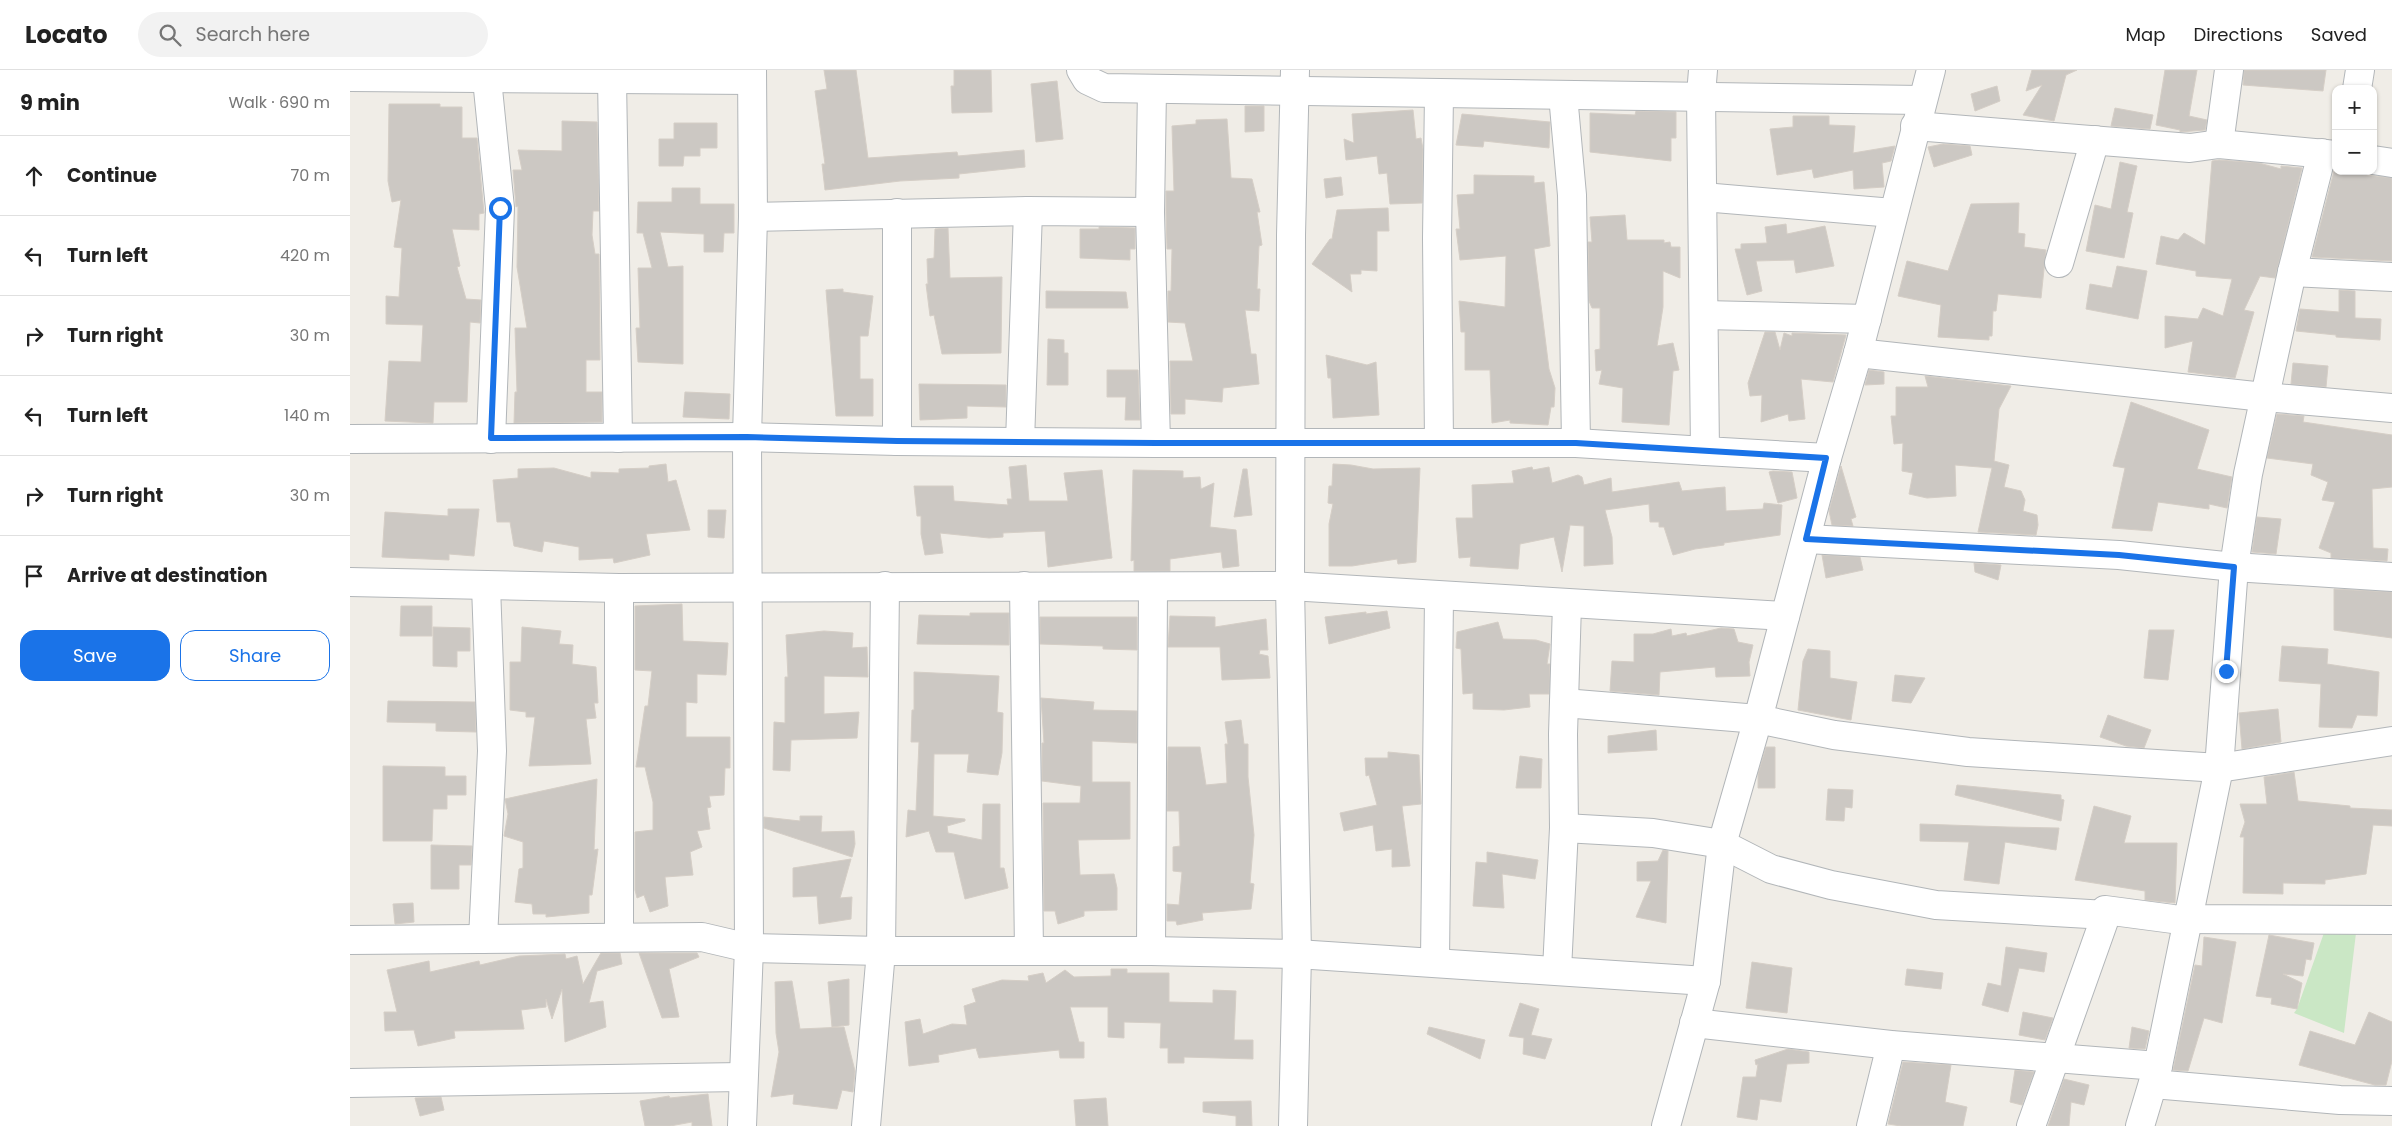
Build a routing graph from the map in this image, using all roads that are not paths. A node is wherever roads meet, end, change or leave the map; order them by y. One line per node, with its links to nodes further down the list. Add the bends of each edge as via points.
1 (1081, 70): 13 (street, via 1087,80 1104,88)
2 (1931, 70): 16 (street)
3 (2229, 70): 19 (street)
4 (2360, 70): 12 (street)
5 (527, 74): 8 (street); 9 (street)
6 (752, 75): 9 (street); 28 (street)
7 (350, 77): 8 (street)
8 (487, 79): 38 (street, via 500,208)
9 (612, 79): 39 (street)
10 (1294, 80): 13 (street); 14 (street); 43 (street)
11 (1702, 83): 15 (street); 16 (street); 23 (street)
12 (2358, 85)
13 (1152, 89): 25 (street)
14 (1439, 94): 15 (street); 44 (street)
15 (1563, 95): 46 (street, via 1572,194)
16 (1922, 100): 17 (street)
17 (1915, 126): 18 (street); 27 (street)
18 (2095, 140): 19 (street, via 2190,148); 29 (street)
19 (2219, 144): 20 (street)
20 (2329, 154): 30 (street)
21 (2377, 161): 22 (street)
22 (2392, 163)
23 (1703, 197): 27 (street); 32 (street)
24 (1028, 211): 25 (street); 26 (street); 42 (street)
25 (1150, 212): 45 (street)
26 (897, 213): 28 (street); 41 (street)
27 (1893, 213): 33 (street)
28 (753, 217): 37 (street)
29 (2059, 263)
30 (2292, 272): 31 (street); 35 (street)
31 (2392, 277)
32 (1704, 316): 33 (street); 47 (street)
33 (1867, 319): 34 (street)
34 (1858, 353): 35 (street); 48 (street)
35 (2264, 397): 36 (street); 50 (street)
36 (2392, 408)
37 (747, 437): 39 (street); 41 (street); 59 (street)
38 (491, 438): 39 (street); 40 (street)
39 (618, 438)
40 (350, 439)
41 (897, 441): 42 (street)
42 (1020, 442): 45 (street)
43 (1291, 442): 44 (street); 45 (street); 56 (street)
44 (1439, 442): 46 (street)
45 (1156, 443)
46 (1576, 443): 47 (street)
47 (1705, 451): 48 (street)
48 (1826, 458): 49 (street)
49 (1806, 539): 50 (street, via 2119,555); 62 (street)
50 (2234, 567): 51 (street); 66 (street)
51 (2392, 577)
52 (350, 582): 53 (street)
53 (486, 586): 58 (street); 73 (street, via 492,751)
54 (885, 586): 55 (street); 59 (street); 76 (street)
55 (1024, 586): 57 (street); 77 (street)
56 (1290, 586): 57 (street); 60 (street); 79 (street)
57 (1153, 587): 78 (street)
58 (619, 588): 59 (street); 72 (street)
59 (747, 588): 75 (street)
60 (1439, 596): 61 (street); 80 (street)
61 (1567, 604): 62 (street); 63 (street)
62 (1785, 616): 64 (street)
63 (1564, 703): 64 (street); 67 (street)
64 (1758, 719): 66 (street, via 1834,735 1968,752); 68 (street)
65 (2392, 741): 66 (street)
66 (2219, 768): 70 (street)
67 (1564, 828): 68 (street, via 1653,833); 81 (street)
68 (1722, 844): 69 (street, via 1771,869 1936,906); 82 (street)
69 (2106, 915): 70 (street, via 2105,910 2173,919); 85 (street)
70 (2189, 918): 71 (street); 86 (street)
71 (2392, 920)
72 (619, 936): 73 (street); 75 (street, via 702,937)
73 (483, 939): 74 (street)
74 (350, 940)
75 (749, 948): 76 (street); 87 (street)
76 (881, 951): 77 (street); 91 (street)
77 (1029, 951): 78 (street)
78 (1151, 951): 79 (street)
79 (1297, 954): 80 (street); 92 (street)
80 (1435, 961): 81 (street)
81 (1557, 970): 82 (street)
82 (1706, 981): 83 (street)
83 (1694, 1023): 84 (street); 93 (street)
84 (1891, 1045): 85 (street); 94 (street)
85 (2056, 1058): 86 (street); 95 (street)
86 (2156, 1075): 89 (street, via 2340,1100); 96 (street)
87 (742, 1077): 88 (street); 90 (street)
88 (350, 1083)
89 (2392, 1101)
90 (742, 1126)
91 (866, 1126)
92 (1293, 1126)
93 (1666, 1126)
94 (1871, 1126)
95 (2031, 1126)
96 (2140, 1126)

